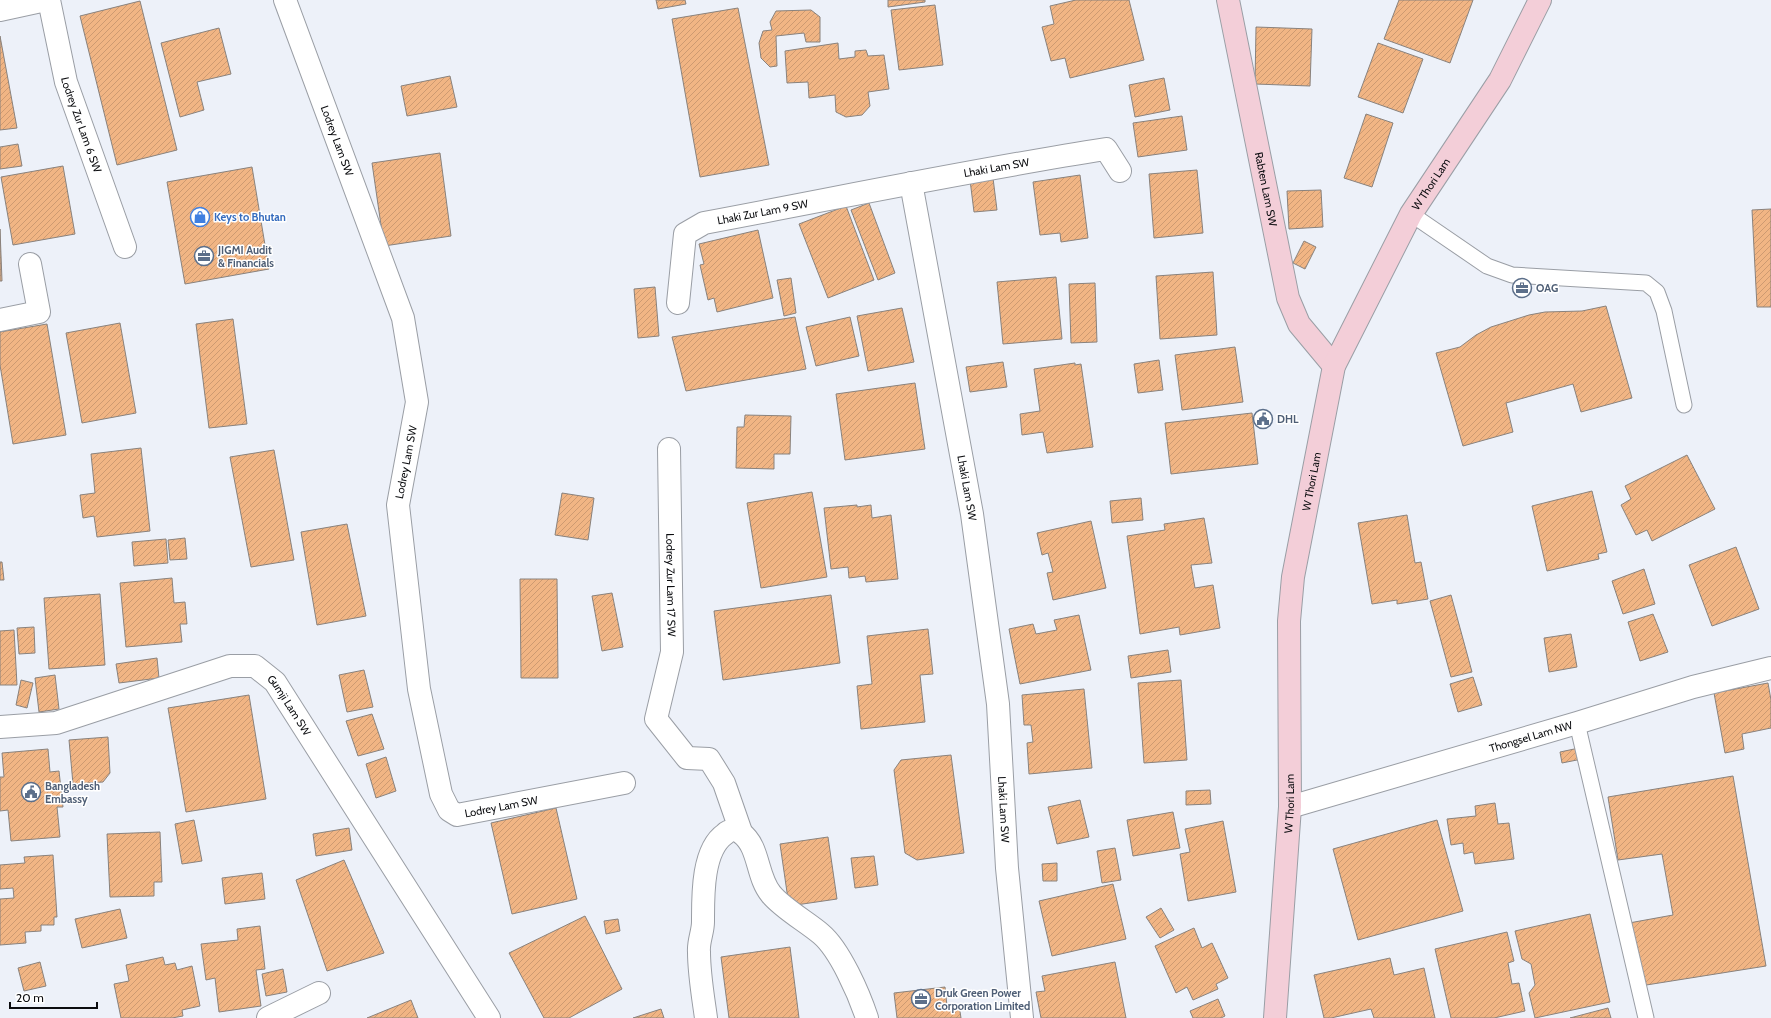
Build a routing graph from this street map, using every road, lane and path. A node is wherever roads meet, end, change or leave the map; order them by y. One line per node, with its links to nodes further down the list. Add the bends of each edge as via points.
1 (47, 0): 5 (street); 9 (street, Lodrey Zur Lam 6 SW, via 66,82)
2 (285, 0): 19 (street, Lodrey Lam SW, via 403,318 417,402 398,505 419,689 441,794 449,810 457,815)
3 (1228, 0): 13 (main road, Rabten Lam SW, via 1288,298 1300,324)
4 (1540, 0): 8 (main road, W Thori Lam, via 1500,80)
5 (0, 10)
6 (1120, 171): 7 (street, Lhaki Lam SW, via 1106,149)
7 (911, 183): 11 (street, Lhaki Zur Lam 9 SW, via 704,224 685,234); 27 (street, Lhaki Lam SW, via 972,514 998,704 1007,868)
8 (1411, 214): 13 (main road, W Thori Lam); 14 (lane, via 1487,266 1512,275 1646,283 1657,292 1664,312)
9 (124, 247)
10 (30, 264): 12 (street, via 38,312)
11 (678, 303)
12 (0, 320)
13 (1334, 366): 20 (main road, W Thori Lam, via 1293,577 1289,621)
14 (1684, 405)
15 (669, 449): 21 (street, Lodrey Zur Lam 17 SW, via 672,652 656,719 687,758 709,759 724,783)
16 (1771, 668): 17 (street, Thongsel Lam NW, via 1694,687)
17 (1576, 723): 20 (street, Thongsel Lam NW); 29 (lane)
18 (0, 728): 24 (street, Gumji Lam SW, via 56,723 230,666 255,666 274,682)
19 (624, 783)
20 (1290, 807): 28 (main road, W Thori Lam)
21 (741, 832): 25 (street, via 726,832 719,838 712,848 706,878 698,950); 26 (street, via 752,845 760,874 770,894 823,935 835,951 859,993)
22 (319, 992): 23 (street)
23 (268, 1018)
24 (489, 1018)
25 (706, 1018)
26 (867, 1018)
27 (1022, 1018)
28 (1275, 1018)
29 (1646, 1018)

